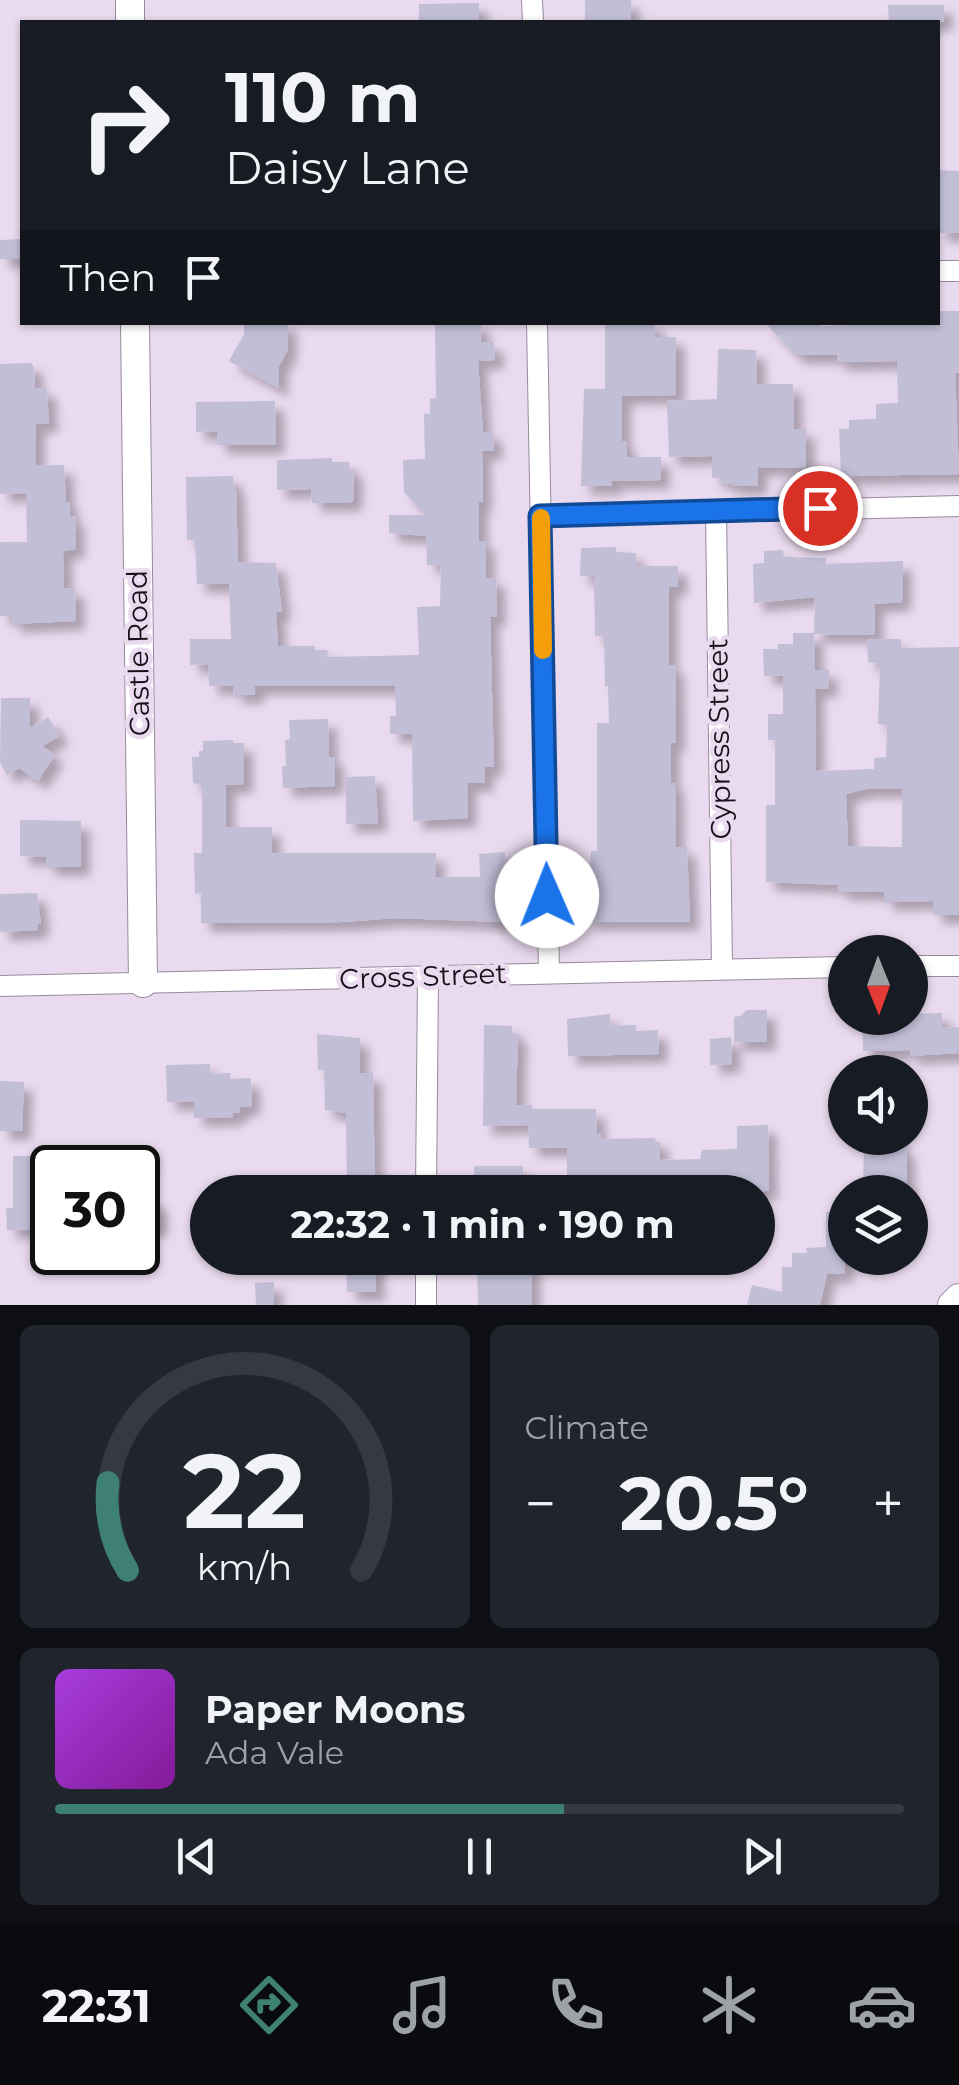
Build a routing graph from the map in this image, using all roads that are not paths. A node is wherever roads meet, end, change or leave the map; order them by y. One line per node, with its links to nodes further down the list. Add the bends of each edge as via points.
1 (135, 325): 12 (street, Castle Road)
2 (538, 325): 5 (street)
3 (959, 506): 4 (street)
4 (716, 511): 5 (street); 9 (street, Cypress Street)
5 (540, 516): 10 (street)
6 (928, 966): 7 (street)
7 (959, 966)
8 (828, 967): 9 (street, Cross Street)
9 (722, 968): 10 (street, Cross Street)
10 (548, 972): 11 (street, Cross Street)
11 (428, 976): 12 (street, Cross Street); 14 (street)
12 (142, 984): 13 (street, Cross Street)
13 (0, 986)
14 (426, 1175)
15 (426, 1275): 17 (street)
16 (959, 1298): 18 (street)
17 (426, 1305)
18 (952, 1305)

